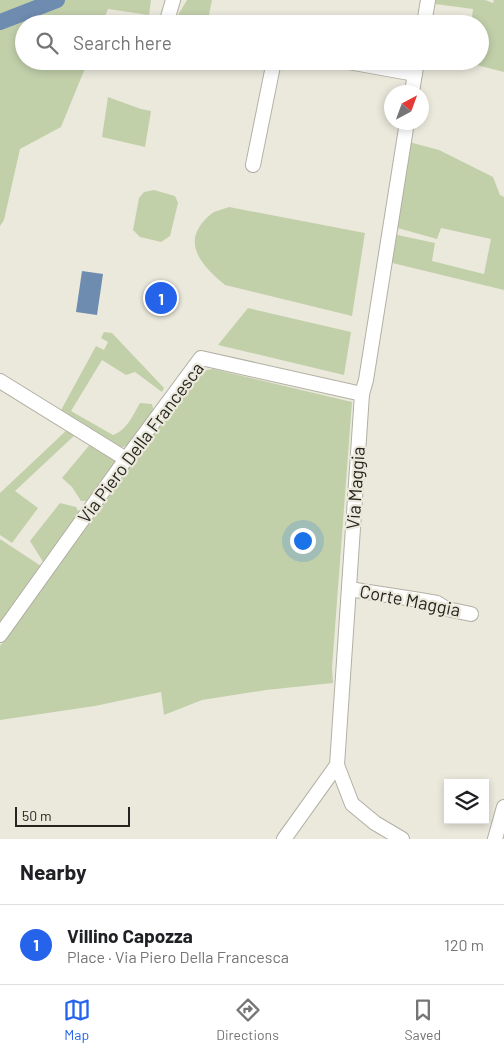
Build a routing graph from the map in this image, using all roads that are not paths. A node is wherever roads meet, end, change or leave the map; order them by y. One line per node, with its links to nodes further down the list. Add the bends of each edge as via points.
1 (173, 0): 3 (street)
2 (428, 0): 4 (street)
3 (169, 15)
4 (426, 15)
5 (272, 70): 9 (street)
6 (416, 70): 7 (street)
7 (413, 85)
8 (406, 130): 11 (street, Via Maggia)
9 (253, 165)
10 (0, 381): 12 (street)
11 (362, 394): 12 (street, Via Piero Della Francesca, via 201,358); 13 (street, Via Maggia)
12 (126, 459): 15 (street, Via Piero Della Francesca)
13 (349, 589): 14 (street, Corte Maggia, via 420,600); 16 (street, Via Maggia)
14 (472, 614)
15 (0, 636)
16 (337, 765): 18 (street); 19 (street, via 352,804 374,823)
17 (504, 807): 20 (street)
18 (284, 839)
19 (402, 839)
20 (495, 839)

